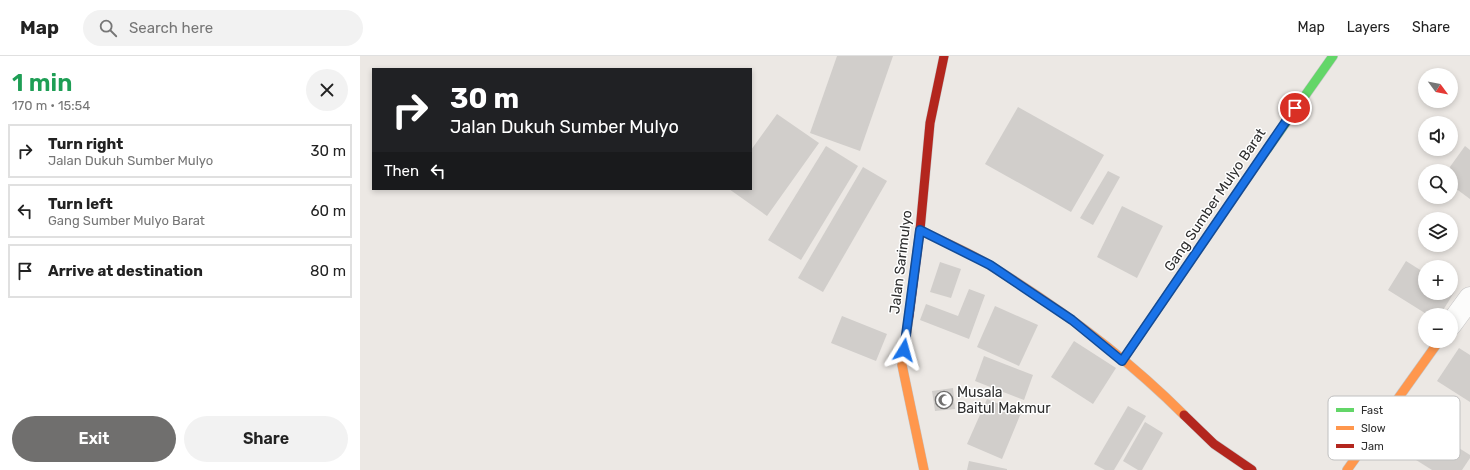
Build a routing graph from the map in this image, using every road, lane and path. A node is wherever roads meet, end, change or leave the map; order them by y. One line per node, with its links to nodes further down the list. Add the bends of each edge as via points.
1 (944, 56): 3 (street, Jalan Sarimulyo, via 930,123)
2 (1333, 56): 7 (street, Gang Sumber Mulyo Barat)
3 (920, 230): 7 (street, via 990,265 1072,320); 10 (street, Jalan Sarimulyo, via 902,365)
4 (1470, 298): 5 (street)
5 (1458, 314)
6 (1434, 348): 8 (street)
7 (1122, 361): 11 (street, via 1159,390 1214,444)
8 (1400, 396)
9 (1354, 460): 12 (street)
10 (924, 470)
11 (1252, 470)
12 (1347, 470)

